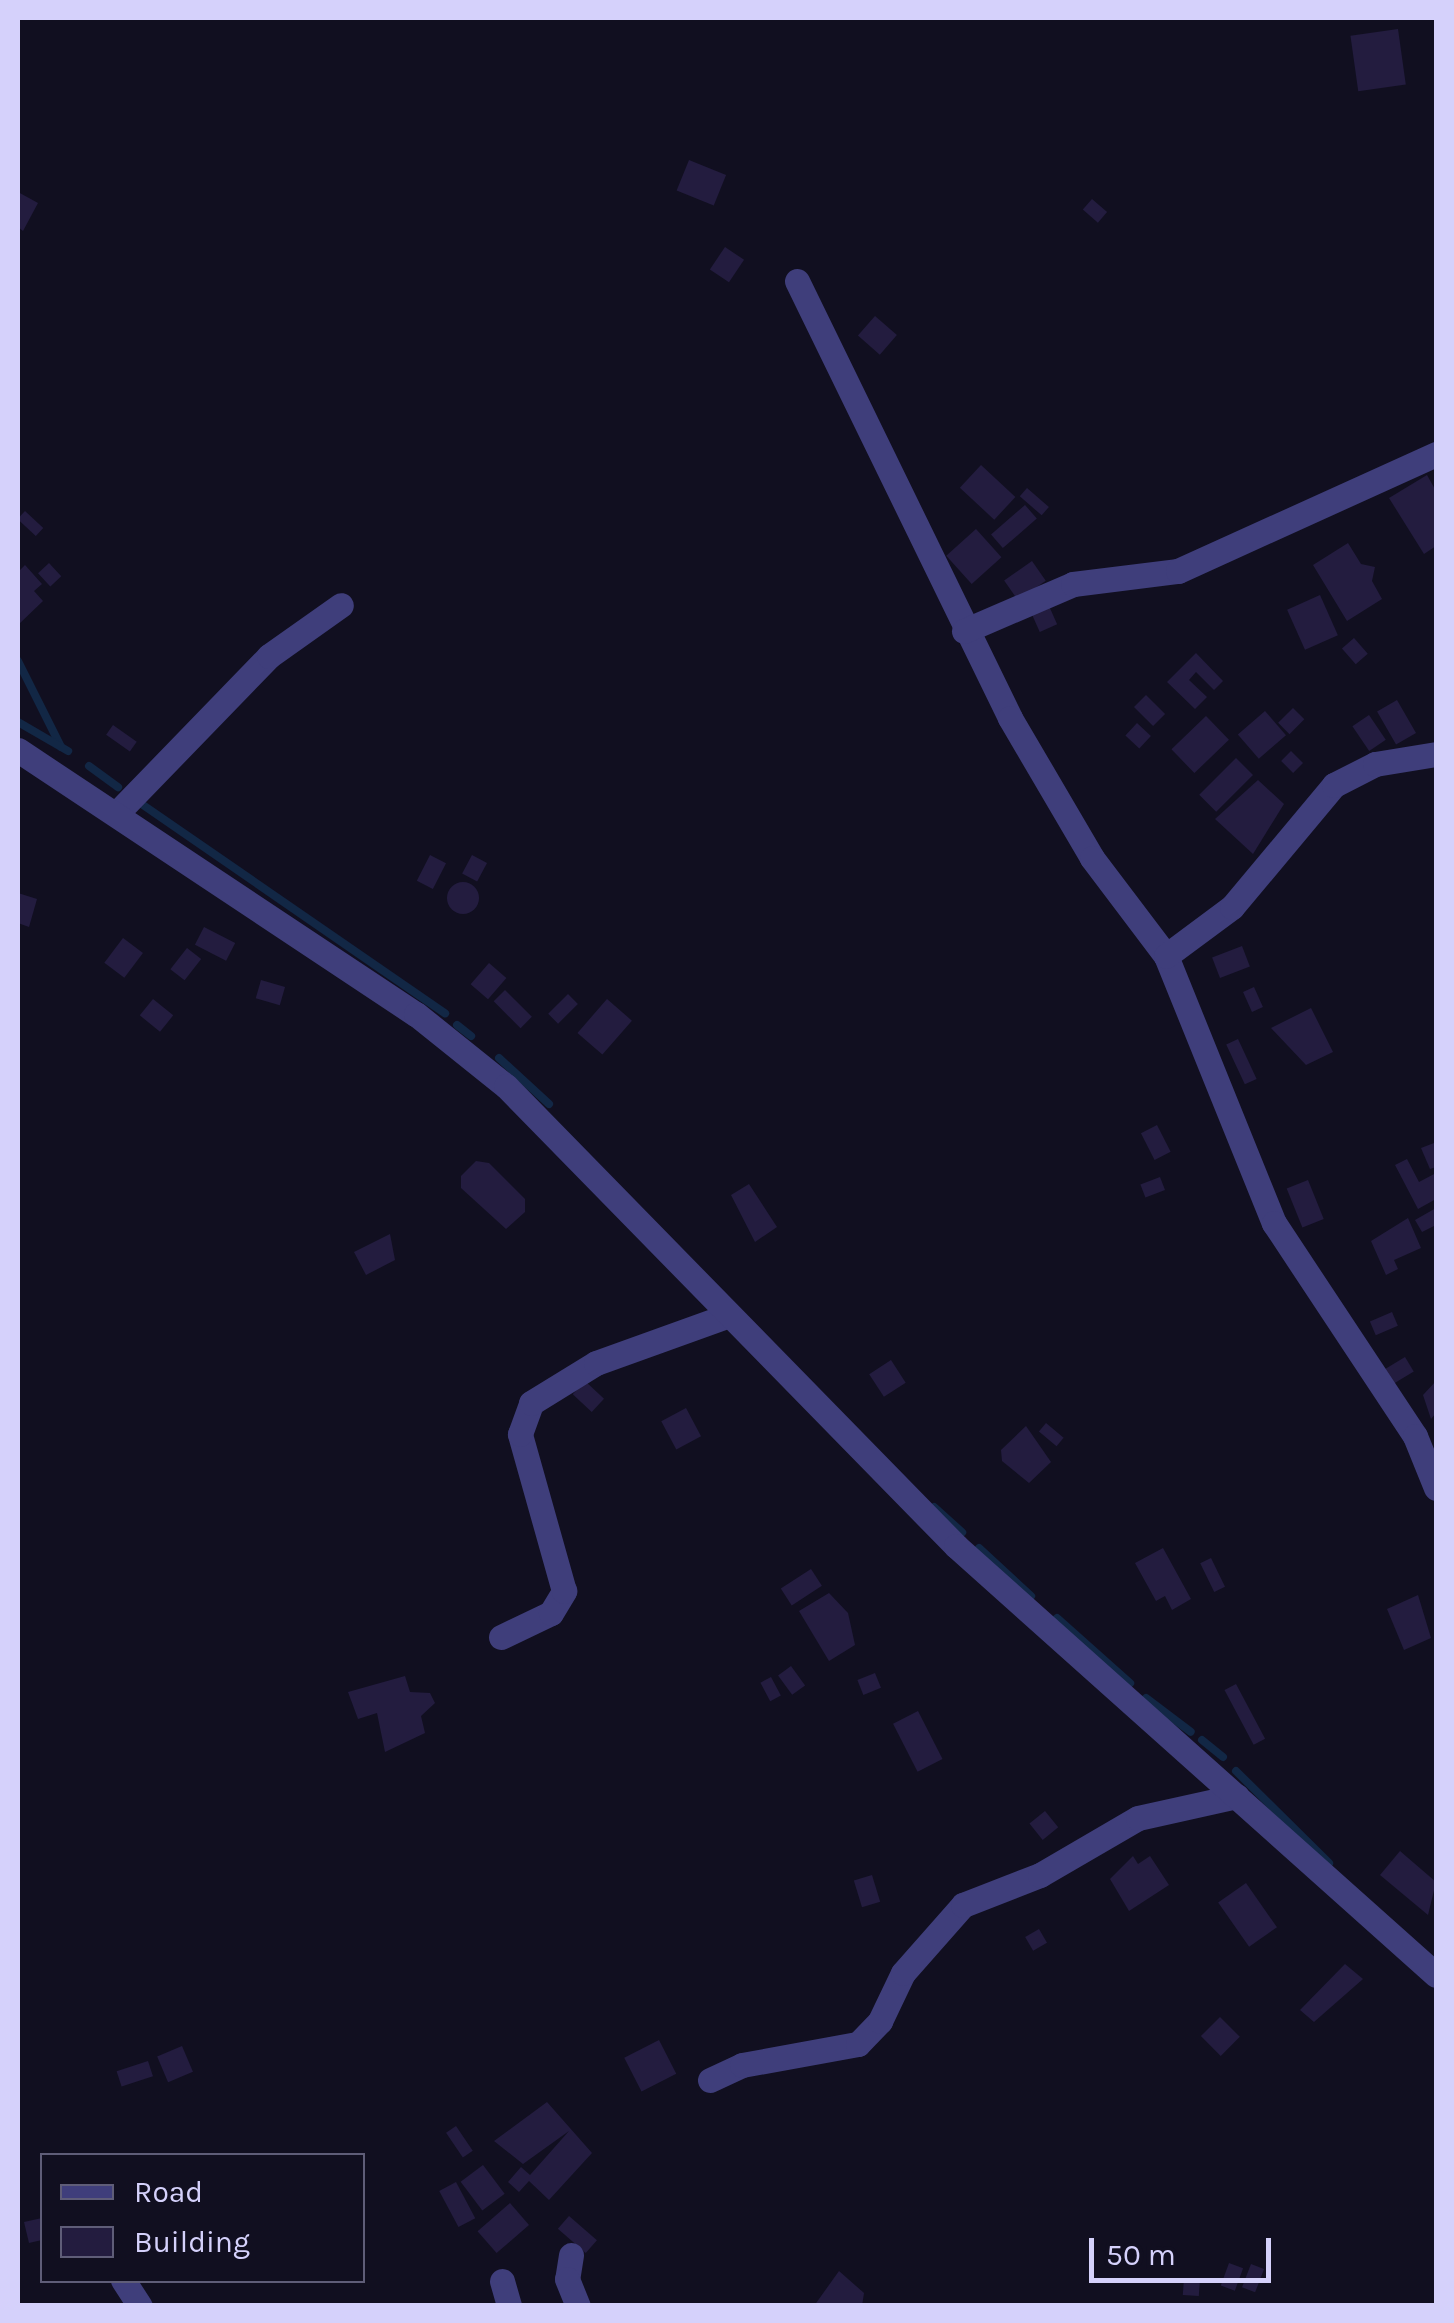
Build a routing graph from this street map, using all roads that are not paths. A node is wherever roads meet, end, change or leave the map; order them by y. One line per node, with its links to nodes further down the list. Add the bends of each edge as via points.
1 (797, 281): 4 (street)
2 (1436, 454): 4 (street, via 1178,571 1073,584)
3 (341, 605): 7 (street, via 269,656)
4 (964, 631): 8 (street, via 1092,858)
5 (18, 750): 7 (street)
6 (1436, 754): 8 (street, via 1375,764 1334,785 1232,907)
7 (116, 814): 9 (street, via 416,1014 506,1086)
8 (1166, 956): 10 (street, via 1274,1223 1414,1436)
9 (729, 1315): 11 (street, via 596,1363 531,1403 520,1434 564,1591 551,1613); 12 (street, via 956,1546)
10 (1436, 1488)
11 (500, 1637)
12 (1237, 1796): 13 (street); 14 (street, via 1138,1818 1040,1874 964,1904 904,1972 880,2021 858,2044 742,2066)
13 (1436, 1975)
14 (710, 2080)
15 (571, 2255): 18 (street, via 567,2279)
16 (125, 2283): 17 (street)
17 (140, 2306)
18 (578, 2306)

